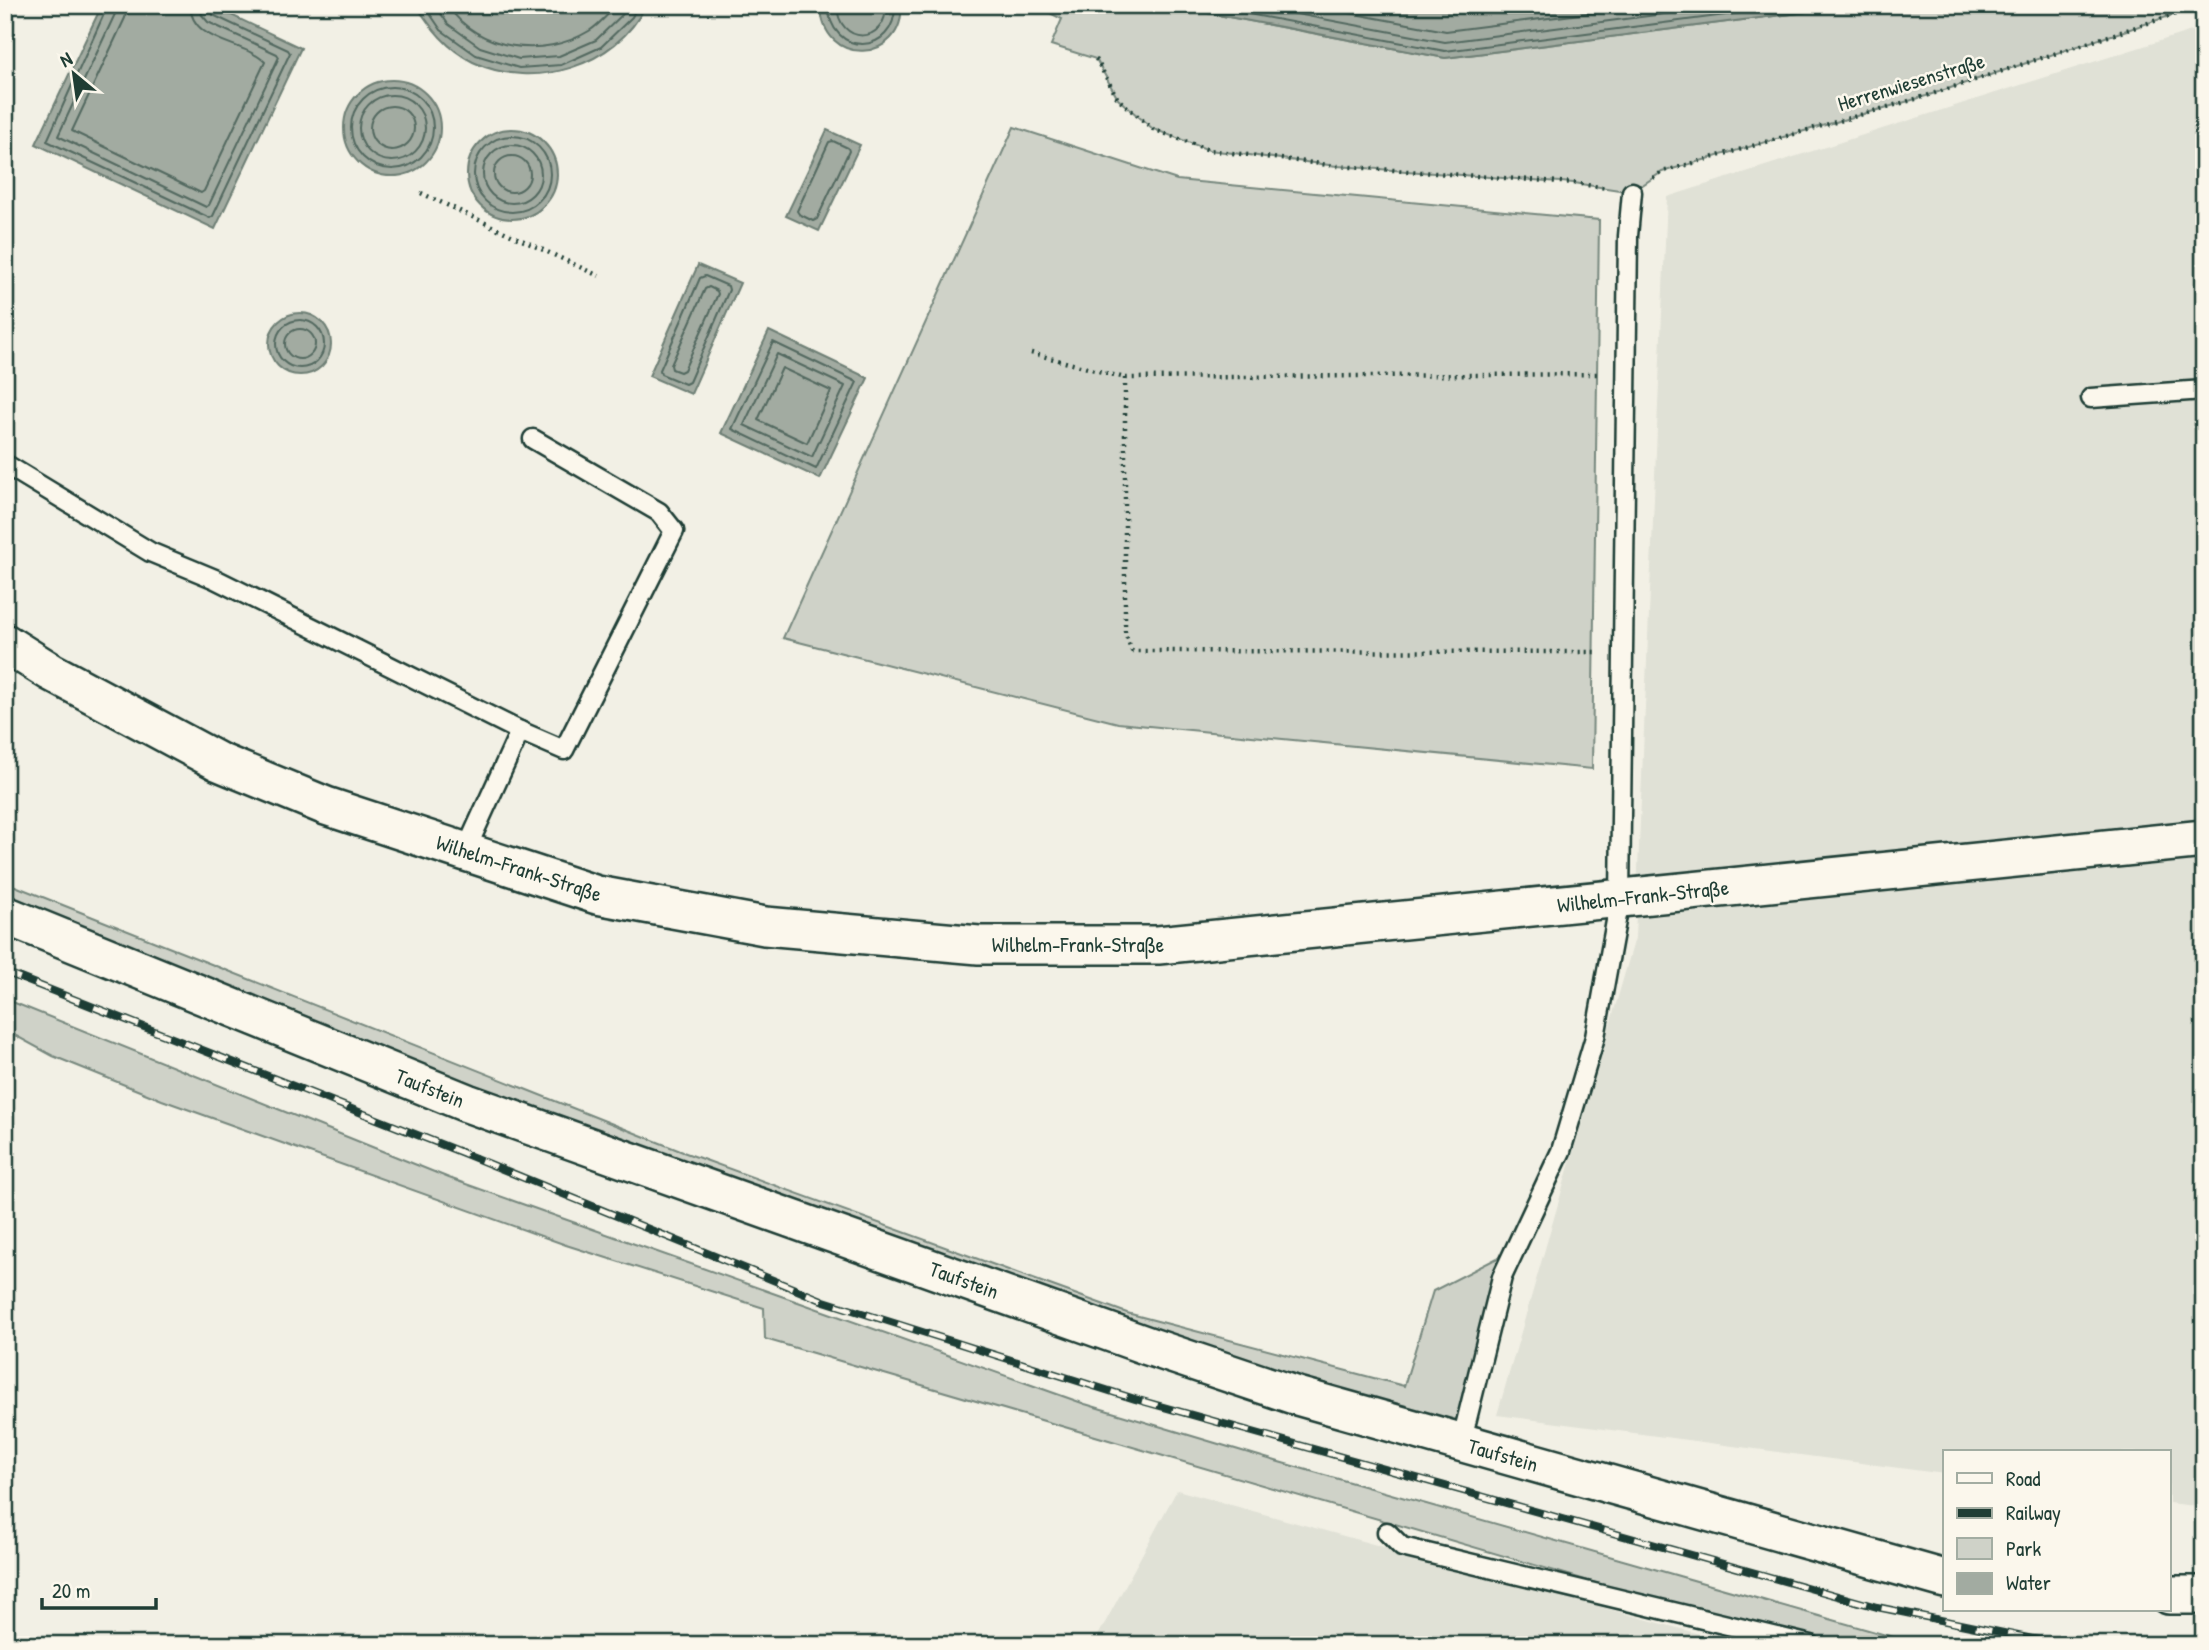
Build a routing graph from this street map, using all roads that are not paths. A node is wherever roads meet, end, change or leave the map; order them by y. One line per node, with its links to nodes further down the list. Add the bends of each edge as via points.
1 (1632, 192): 10 (lane)
2 (2204, 390): 3 (lane)
3 (2091, 398)
4 (533, 439): 7 (lane, via 659,512 674,531 564,750)
5 (5, 464): 7 (lane, via 150,552 225,584)
6 (5, 643): 9 (street, Wilhelm-Frank-Straße, via 219,762 326,806)
7 (520, 731): 9 (lane)
8 (2204, 839): 10 (street, Wilhelm-Frank-Straße)
9 (464, 852): 10 (street, Wilhelm-Frank-Straße, via 597,895 765,926 979,945 1158,946)
10 (1620, 899): 12 (lane, via 1595,1037 1561,1151 1502,1277)
11 (5, 915): 12 (street, Taufstein, via 467,1103 1160,1350 1297,1396)
12 (1461, 1443): 14 (street, Taufstein)
13 (1387, 1532): 17 (lane, via 1402,1547)
14 (1943, 1578)
15 (2170, 1595): 16 (street)
16 (2204, 1595)
17 (1811, 1645)

